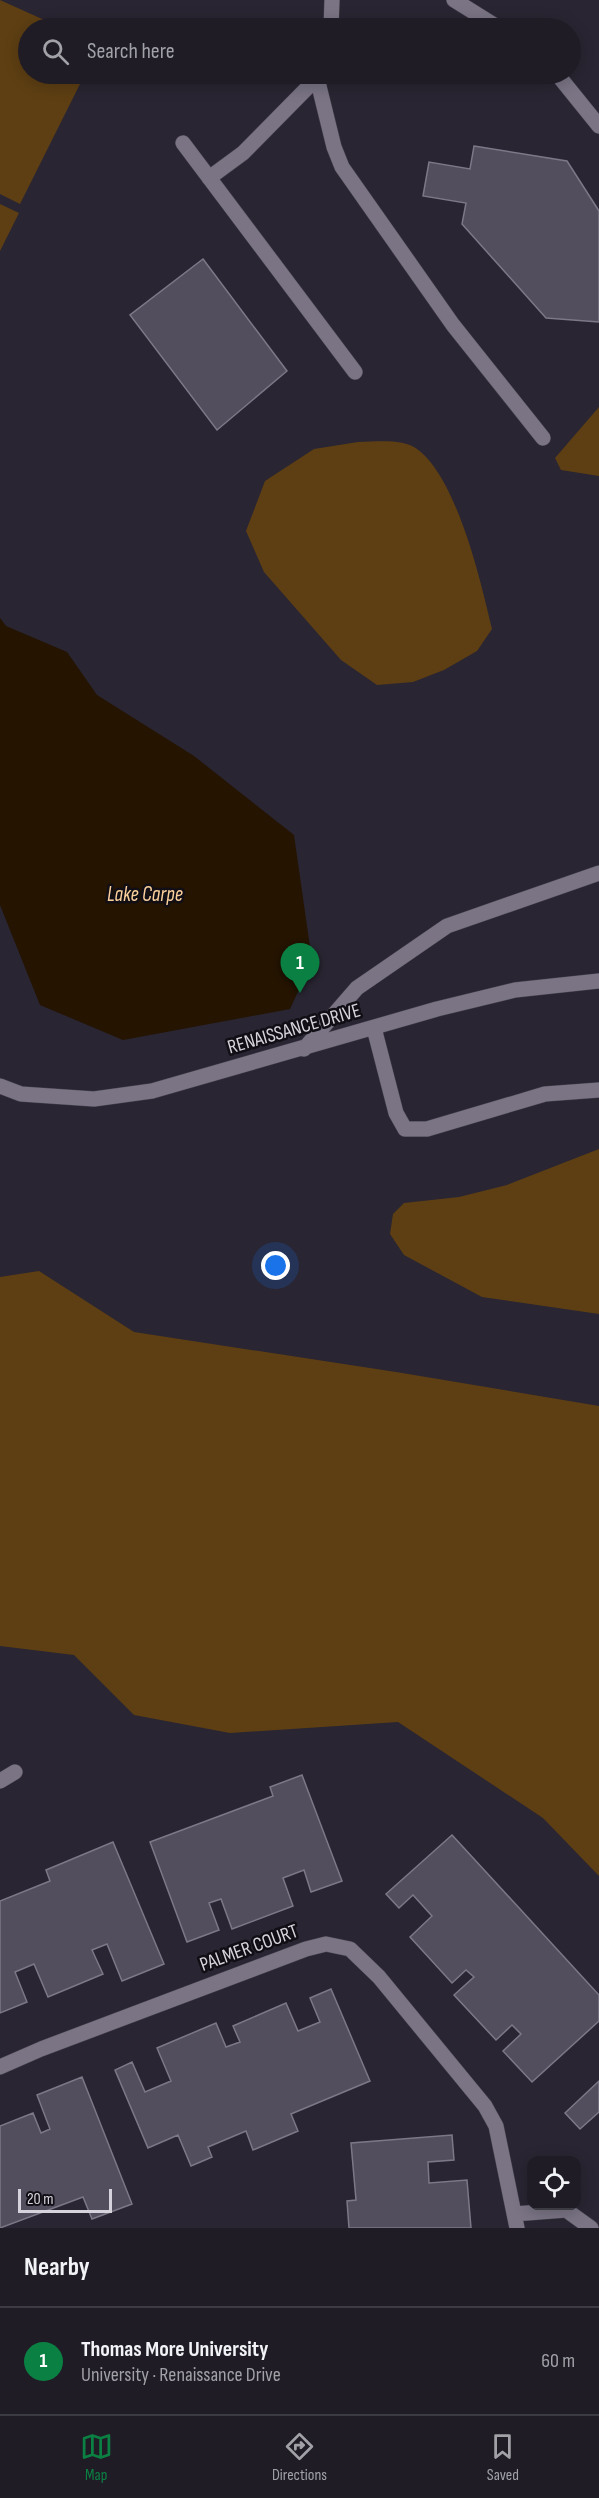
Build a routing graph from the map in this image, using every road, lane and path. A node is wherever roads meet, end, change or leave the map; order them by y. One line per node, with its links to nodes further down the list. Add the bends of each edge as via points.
1 (332, 0): 3 (street)
2 (454, 0): 4 (street)
3 (331, 18)
4 (483, 18)
5 (310, 84): 10 (street, via 243,153)
6 (320, 84): 12 (street, via 342,167 453,325)
7 (565, 84): 8 (street)
8 (599, 126)
9 (183, 143): 10 (street)
10 (209, 178): 11 (street)
11 (355, 372)
12 (543, 438)
13 (599, 873): 16 (street, via 447,926 357,988)
14 (599, 981): 15 (street, RENAISSANCE DRIVE, via 515,990)
15 (374, 1028): 16 (street, RENAISSANCE DRIVE); 18 (street, via 396,1113 405,1129 427,1129 545,1095)
16 (304, 1049): 17 (street, RENAISSANCE DRIVE, via 152,1091 94,1099 21,1094)
17 (0, 1086)
18 (599, 1090)
19 (15, 1772): 20 (street)
20 (0, 1781)
21 (0, 2067): 22 (street, PALMER COURT, via 306,1949 326,1944 350,1949 379,1977 485,2106 496,2126)
22 (516, 2221): 23 (street, PALMER COURT, via 566,2210)
23 (591, 2228)

